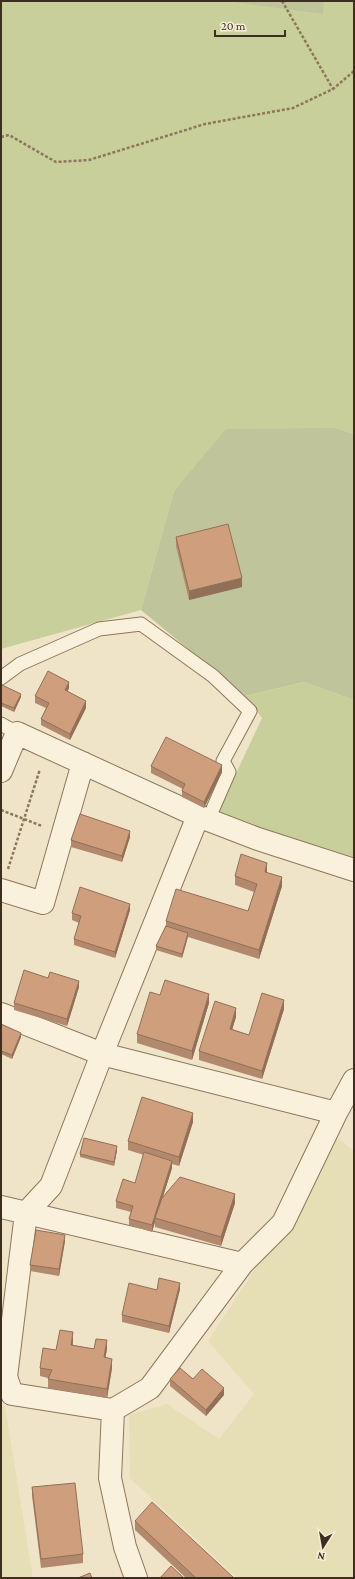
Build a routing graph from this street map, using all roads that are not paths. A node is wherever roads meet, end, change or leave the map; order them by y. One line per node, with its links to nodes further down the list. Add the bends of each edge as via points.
1 (1, 678): 5 (lane, via 20,664 99,629 141,624 213,676 250,711 223,761 229,772)
2 (9, 729): 3 (street); 4 (street)
3 (82, 763): 5 (street); 7 (street, via 43,903)
4 (1, 771)
5 (203, 818): 6 (street); 9 (street)
6 (354, 870)
7 (1, 890)
8 (1, 1014): 9 (street)
9 (102, 1054): 11 (street); 13 (street, via 51,1186)
10 (354, 1080): 11 (street)
11 (336, 1113): 14 (street, via 283,1223)
12 (1, 1207): 13 (street)
13 (26, 1213): 14 (street); 15 (street, via 6,1377 12,1394)
14 (242, 1264): 15 (street, via 150,1388)
15 (113, 1410): 16 (street, via 110,1478 125,1547)
16 (136, 1578)

